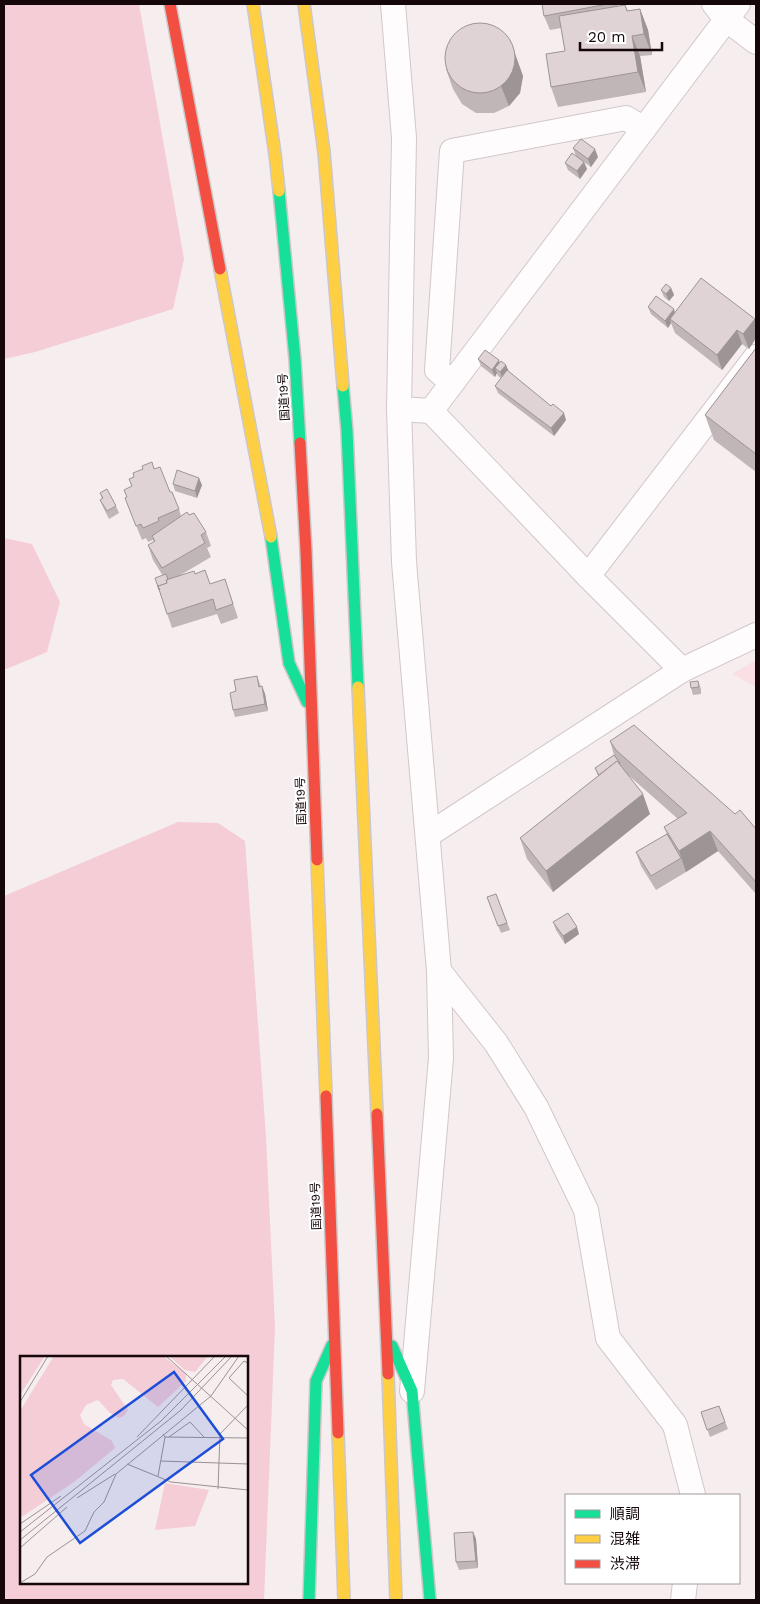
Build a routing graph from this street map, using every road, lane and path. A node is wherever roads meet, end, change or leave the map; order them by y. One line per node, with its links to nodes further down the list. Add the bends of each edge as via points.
1 (170, 4): 15 (highway, via 276,564 289,663)
2 (253, 4): 15 (highway, 国道19号, via 275,154 295,359)
3 (304, 4): 18 (highway, via 324,152 347,432)
4 (393, 4): 10 (street, via 404,138)
5 (726, 9): 6 (street); 7 (street)
6 (756, 42)
7 (644, 129): 9 (street); 9 (street, via 626,118 452,151 438,370)
8 (756, 357): 12 (street)
9 (452, 383): 11 (street)
10 (400, 409): 11 (street); 16 (street, via 404,562)
11 (431, 411): 12 (street)
12 (588, 576): 14 (street)
13 (756, 635): 14 (street)
14 (682, 670): 16 (street)
15 (312, 712): 19 (highway, 国道19号)
16 (428, 835): 17 (street)
17 (439, 971): 20 (street, via 441,1058); 21 (street, via 496,1043 540,1116 586,1210 608,1338 675,1425)
18 (386, 1330): 20 (highway); 25 (highway)
19 (334, 1339): 23 (highway, via 316,1380); 24 (highway, 国道19号)
20 (412, 1391): 26 (highway)
21 (693, 1494)
22 (685, 1584): 27 (street)
23 (309, 1600)
24 (344, 1600)
25 (396, 1600)
26 (430, 1600)
27 (683, 1600)

